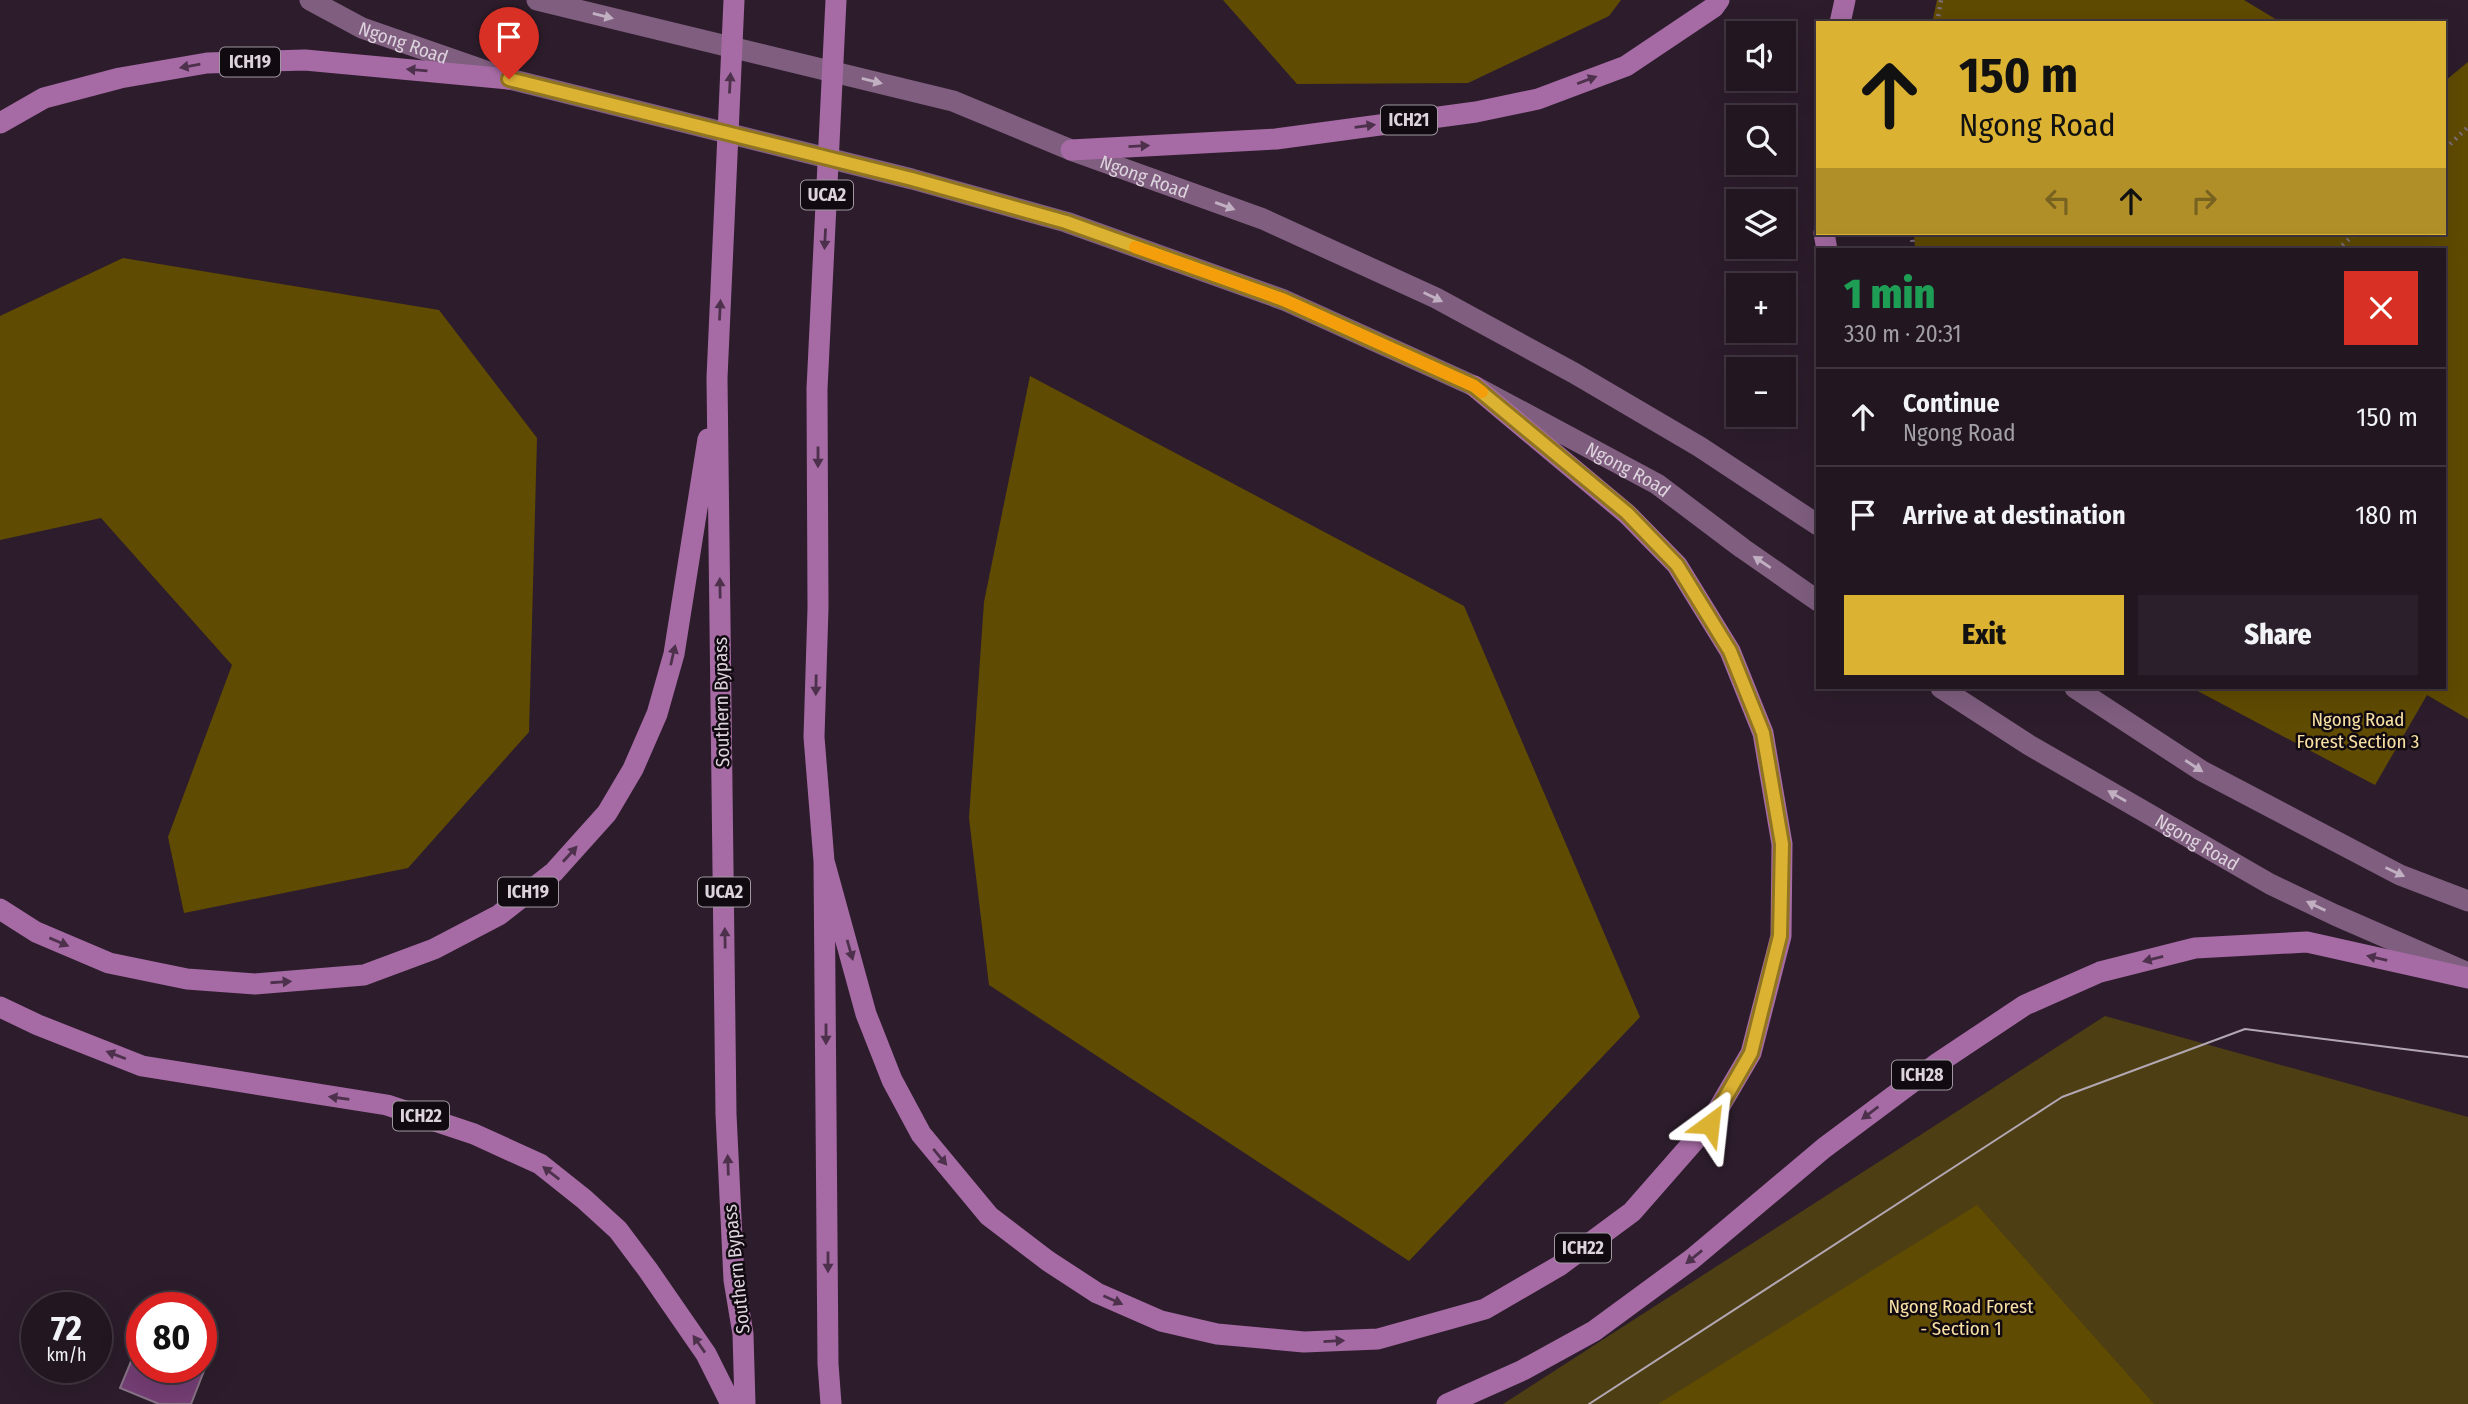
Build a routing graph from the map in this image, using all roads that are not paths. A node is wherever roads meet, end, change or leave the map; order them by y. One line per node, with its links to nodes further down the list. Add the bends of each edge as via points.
1 (310, 0): 8 (main road, Ngong Road, via 362,27)
2 (537, 0): 10 (main road, Ngong Road, one-way to 10, via 953,101)
3 (734, 0): 11 (highway, Southern Bypass / UCA2, one-way to 3)
4 (836, 0): 17 (highway, UCA2, one-way to 17, via 817,389 814,737)
5 (1719, 0): 10 (highway, ICH21, one-way to 5, via 1276,139 1476,113 1538,99 1626,66)
6 (1845, 0): 7 (highway)
7 (1840, 21)
8 (509, 79): 9 (highway, ICH19, one-way to 9, via 305,61 207,63 120,78 44,98); 12 (main road, Ngong Road, via 1066,222 1284,300)
9 (0, 123)
10 (1070, 150): 13 (main road, Ngong Road, one-way to 13, via 1263,219 1436,298 1689,441)
11 (717, 378): 19 (highway, ICH19, one-way to 11, via 36,932 109,963 187,979 255,984 364,975 434,949 499,915 554,872 607,813 657,714 674,654); 23 (highway, Southern Bypass / UCA2, one-way to 11, via 726,1114)
12 (1474, 386): 14 (main road, Ngong Road, one-way to 12, via 1657,484); 17 (highway, ICH22, one-way to 12, via 866,1014 892,1080 921,1134 989,1216 1097,1293 1161,1321 1217,1334 1304,1342 1378,1339 1485,1309 1559,1266 1632,1212 1710,1124 1751,1053 1780,936 1782,844 1763,733 1730,651 1677,565 1627,513)
13 (1816, 524)
14 (1816, 600)
15 (1943, 689): 20 (main road, Ngong Road, one-way to 15, via 2270,884 2029,745)
16 (2078, 689): 18 (main road, one-way to 18, via 2202,771 2400,875)
17 (824, 861): 24 (highway, UCA2, one-way to 24)
18 (2468, 901)
19 (0, 909)
20 (2468, 976): 25 (highway, ICH28, one-way to 25, via 2307,942 2194,948 2100,972 2025,1005 1938,1063 1594,1331)
21 (0, 1007): 22 (highway, ICH22, one-way to 21, via 706,1354 618,1230 540,1164 474,1134 387,1105 142,1066)
22 (731, 1404)
23 (745, 1404)
24 (831, 1404)
25 (1447, 1404)

